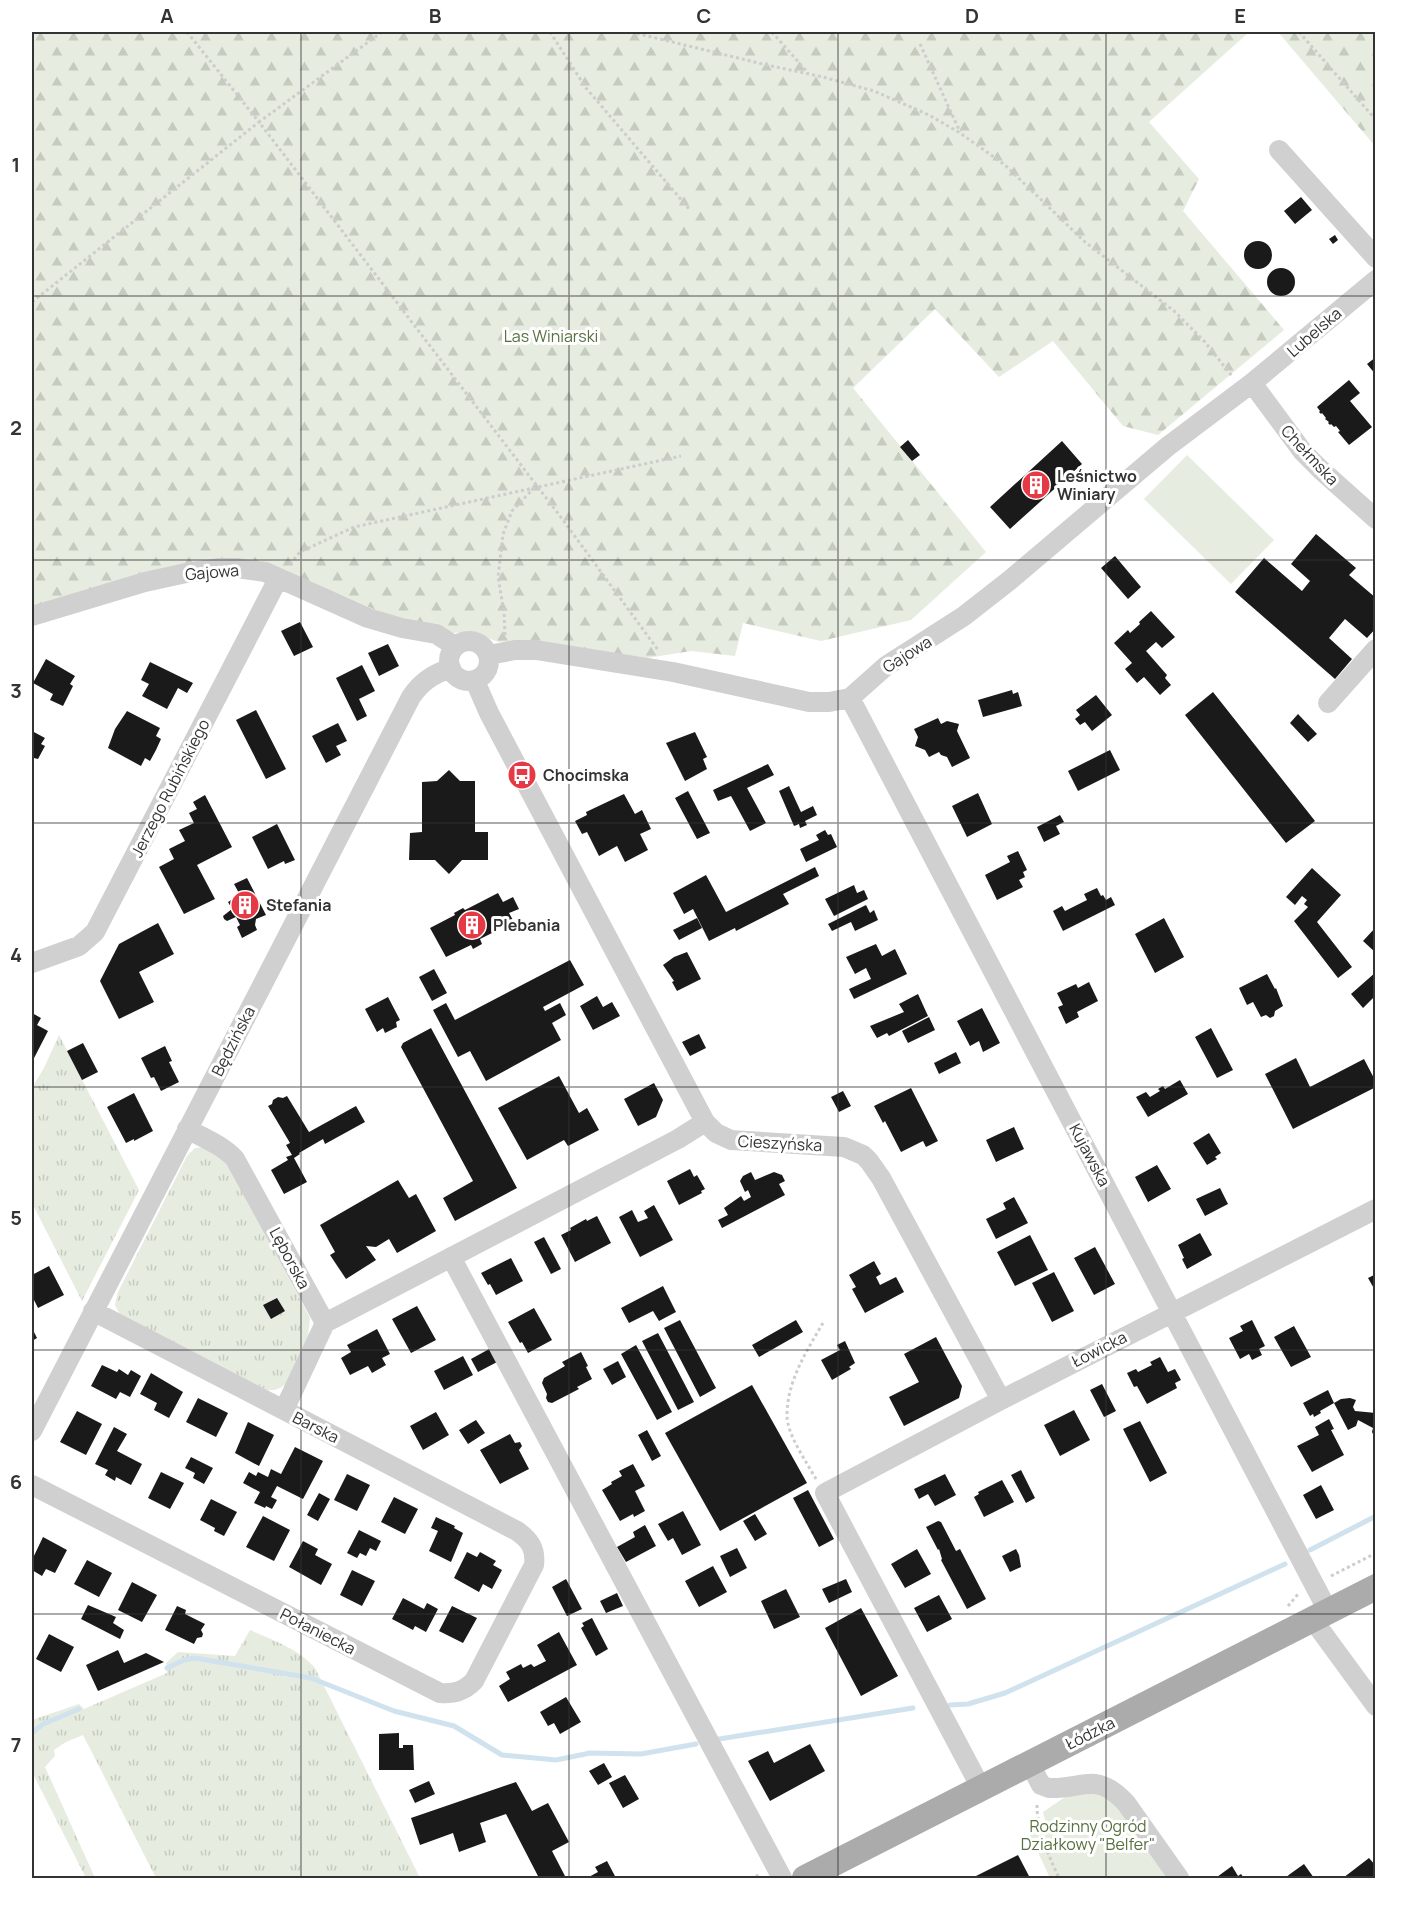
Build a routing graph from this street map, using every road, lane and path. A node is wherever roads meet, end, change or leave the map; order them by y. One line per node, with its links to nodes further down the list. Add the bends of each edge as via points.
1 (187, 32): 10 (path)
2 (382, 32): 10 (path)
3 (550, 32): 13 (path, via 586,88)
4 (632, 32): 8 (path)
5 (772, 32): 8 (path)
6 (1299, 32): 9 (path)
7 (920, 44): 11 (path)
8 (809, 74): 11 (path, via 898,101)
9 (1376, 120)
10 (260, 122): 16 (path); 19 (path)
11 (960, 133): 17 (path, via 1005,165 1093,249 1174,310)
12 (1280, 150): 14 (street)
13 (690, 210)
14 (1376, 258)
15 (1376, 280): 17 (street, Lubelska)
16 (32, 302)
17 (1247, 387): 20 (street, Chełmska, via 1303,452); 29 (street, Gajowa, via 1167,447 1010,580 964,616 886,666)
18 (681, 456): 19 (path)
19 (536, 486): 21 (path, via 354,527 300,552); 25 (path, via 512,511 503,534 498,577 504,612); 27 (path)
20 (1376, 519)
21 (278, 579): 22 (street, Gajowa, via 250,569 220,568 145,582); 23 (street, Gajowa, via 368,618 436,634); 31 (street, Jerzego Rubińskiego, via 95,932 79,946)
22 (32, 616)
23 (455, 646): 25 (street, via 475,642); 26 (street)
24 (1376, 649): 30 (street)
25 (497, 653): 27 (street, via 536,650); 28 (street)
26 (451, 668): 28 (street, via 458,678); 33 (street, Będzińska, via 430,677 416,689)
27 (674, 672): 29 (street, via 808,702)
28 (475, 681): 32 (street)
29 (850, 699): 37 (street, Kujawska)
30 (1328, 703)
31 (32, 963)
32 (705, 1122): 35 (street); 40 (street, Cieszyńska, via 731,1140 844,1147 870,1161)
33 (188, 1129): 36 (street, Będzińska); 39 (street, Lęborska, via 227,1150 235,1159)
34 (1376, 1209): 37 (street, Łowicka)
35 (451, 1257): 39 (street); 51 (street)
36 (93, 1311): 41 (street, Barska); 42 (street, Będzińska)
37 (1172, 1312): 40 (street, Łowicka); 47 (street, Kujawska)
38 (824, 1321): 44 (path, via 794,1376 786,1417 796,1444)
39 (325, 1323): 41 (street)
40 (1001, 1400): 44 (street, Łowicka)
41 (284, 1410): 45 (street, Barska, via 517,1531)
42 (32, 1431)
43 (32, 1485): 45 (street, Połaniecka, via 440,1693 459,1692 474,1681 531,1573)
44 (825, 1493): 50 (street)
45 (534, 1548)
46 (1376, 1587): 47 (main road, Łódzka)
47 (1320, 1616): 48 (street, Kujawska); 49 (main road, Łódzka)
48 (1376, 1706)
49 (1036, 1774): 50 (main road, Łódzka); 53 (path, via 1037,1815); 54 (street, via 1049,1788 1108,1786 1126,1803)
50 (981, 1788): 52 (main road, Łódzka)
51 (782, 1878)
52 (805, 1878)
53 (1059, 1878)
54 (1179, 1878)

